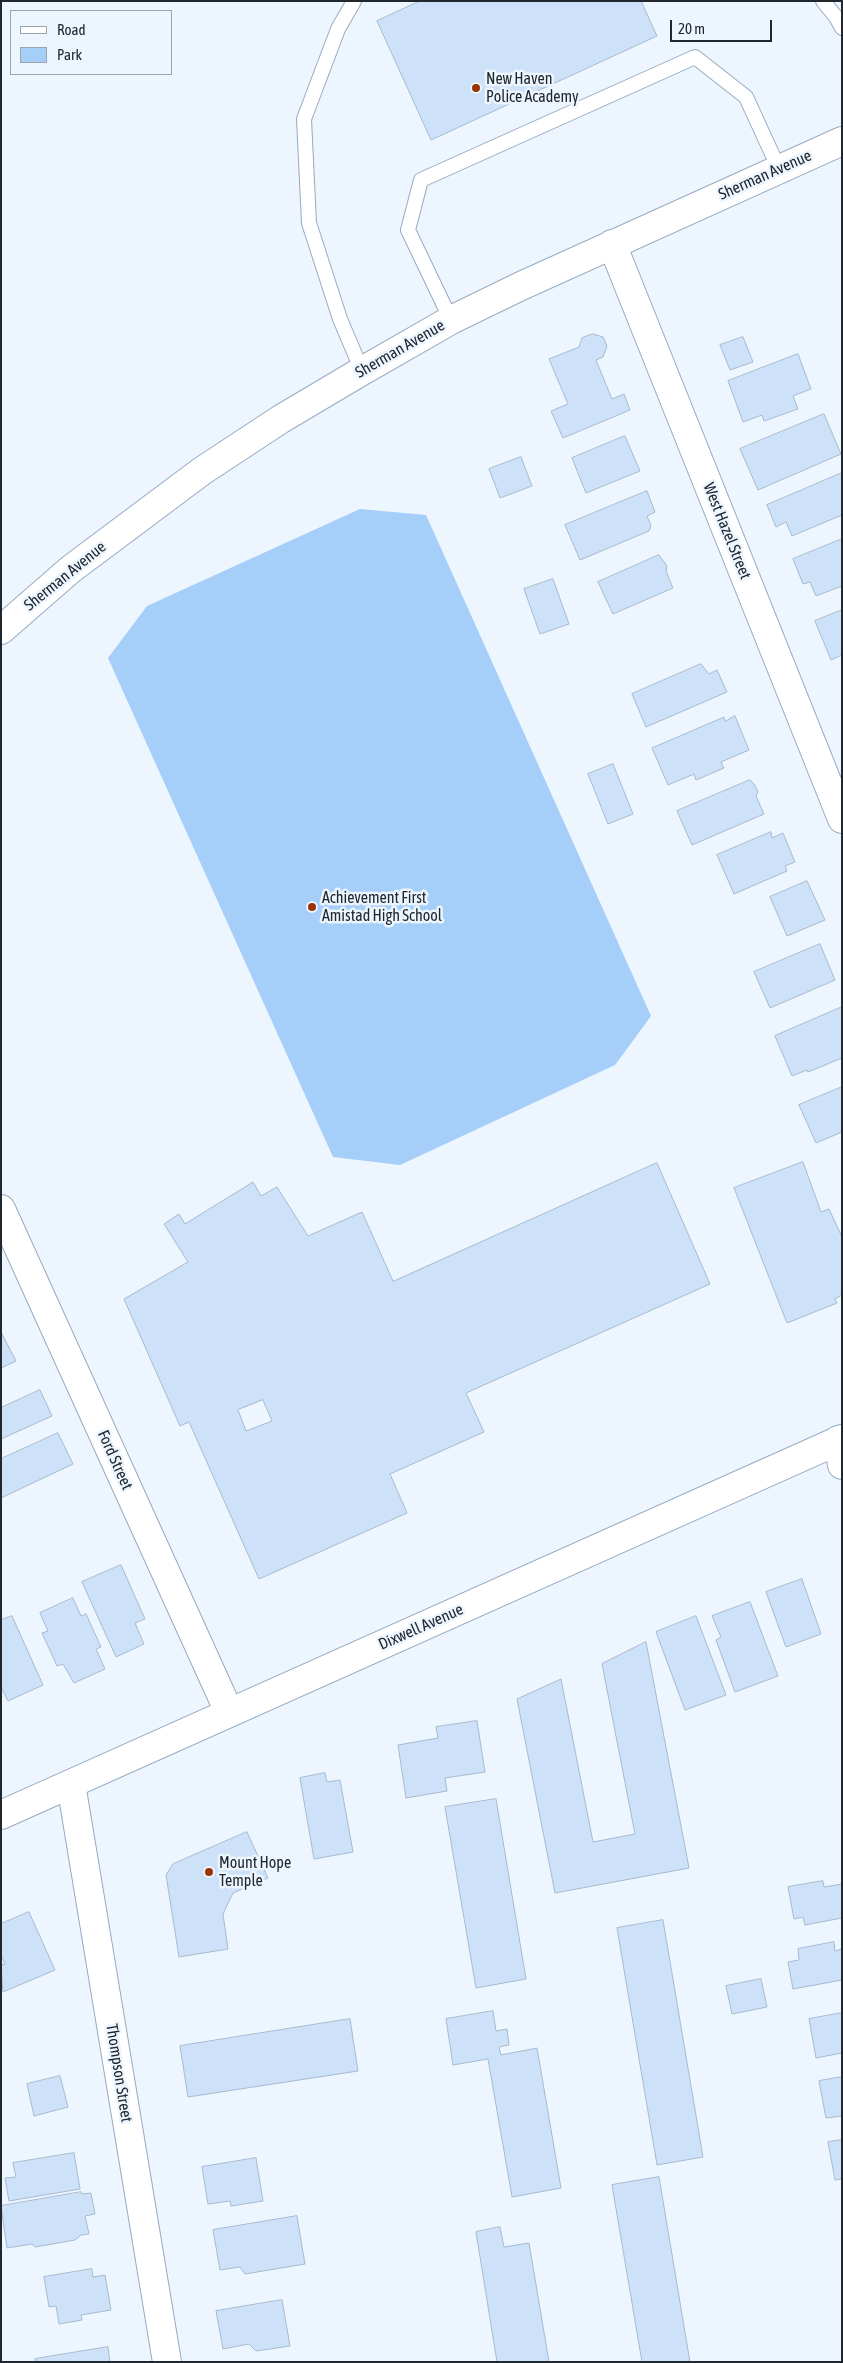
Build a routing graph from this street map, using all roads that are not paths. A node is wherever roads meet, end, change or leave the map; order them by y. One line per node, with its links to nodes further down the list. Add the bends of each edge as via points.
1 (354, 1): 8 (lane, via 338,29 304,119 309,223 340,319)
2 (823, 1): 3 (lane)
3 (842, 28)
4 (842, 141): 5 (main road, Sherman Avenue)
5 (779, 169): 6 (main road, Sherman Avenue); 7 (lane, via 746,97 695,57 421,180 408,230)
6 (612, 244): 7 (main road, Sherman Avenue); 10 (main road, West Hazel Street)
7 (451, 320): 8 (main road, Sherman Avenue)
8 (362, 371): 9 (main road, Sherman Avenue, via 202,471 71,569)
9 (1, 630)
10 (842, 818)
11 (1, 1209): 13 (main road, Ford Street)
12 (840, 1448): 13 (main road, Dixwell Avenue)
13 (229, 1712): 14 (main road, Dixwell Avenue)
14 (71, 1784): 15 (main road, Dixwell Avenue); 16 (main road, Thompson Street)
15 (1, 1815)
16 (167, 2362)

